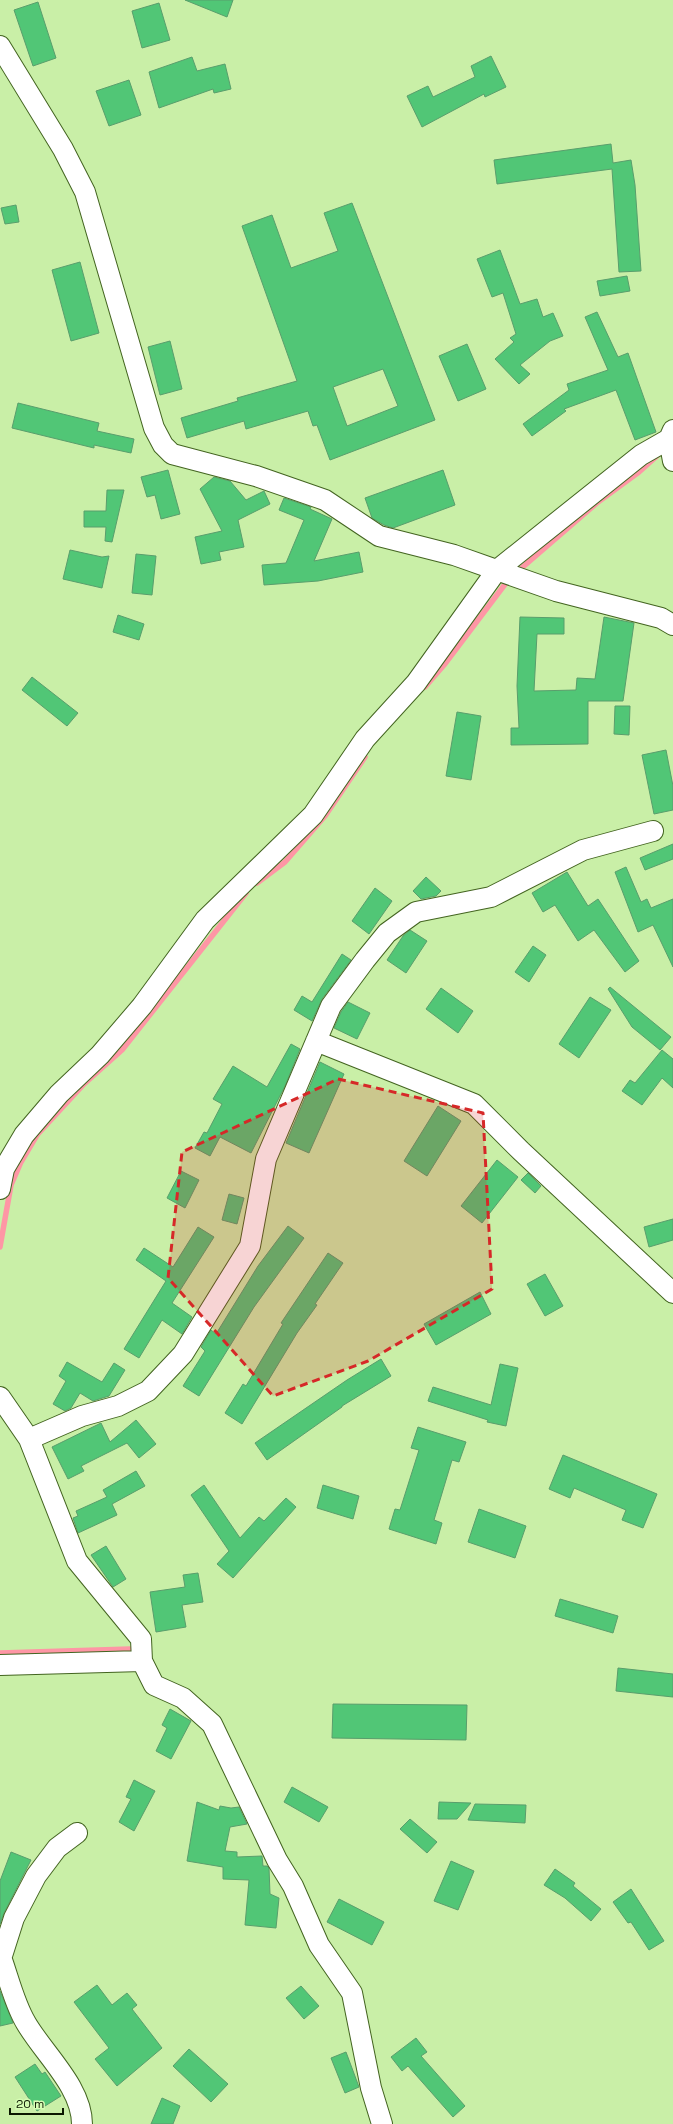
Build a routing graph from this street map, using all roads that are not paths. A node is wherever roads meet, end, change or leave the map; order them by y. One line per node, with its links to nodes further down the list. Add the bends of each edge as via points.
1 (0, 46): 4 (street, via 63,149 85,192 154,428 163,445 172,454 256,476 325,500 379,536 454,555)
2 (671, 435): 3 (street); 4 (street, via 641,455)
3 (673, 461)
4 (497, 570): 5 (street, via 556,591 662,618); 8 (street, via 416,683 366,739 313,815 205,920 142,1006 100,1055 59,1094 24,1135 4,1169)
5 (673, 625)
6 (653, 831): 7 (street, via 583,850 491,897 416,912 388,933 365,960 331,1006)
7 (316, 1041): 9 (street, via 474,1104); 11 (street, via 266,1159 250,1246 183,1354 148,1391 118,1406 82,1416)
8 (0, 1189)
9 (673, 1293)
10 (0, 1397): 11 (street)
11 (29, 1439): 12 (street, via 77,1562 141,1639)
12 (142, 1661): 13 (street); 17 (street, via 154,1685 183,1698 212,1724 277,1860 293,1886 319,1945 352,1993 371,2088)
13 (0, 1665)
14 (77, 1833): 15 (street, via 57,1848 36,1876 14,1918)
15 (1, 1961): 16 (street, via 25,2022 69,2082 82,2116)
16 (82, 2124)
17 (382, 2124)

